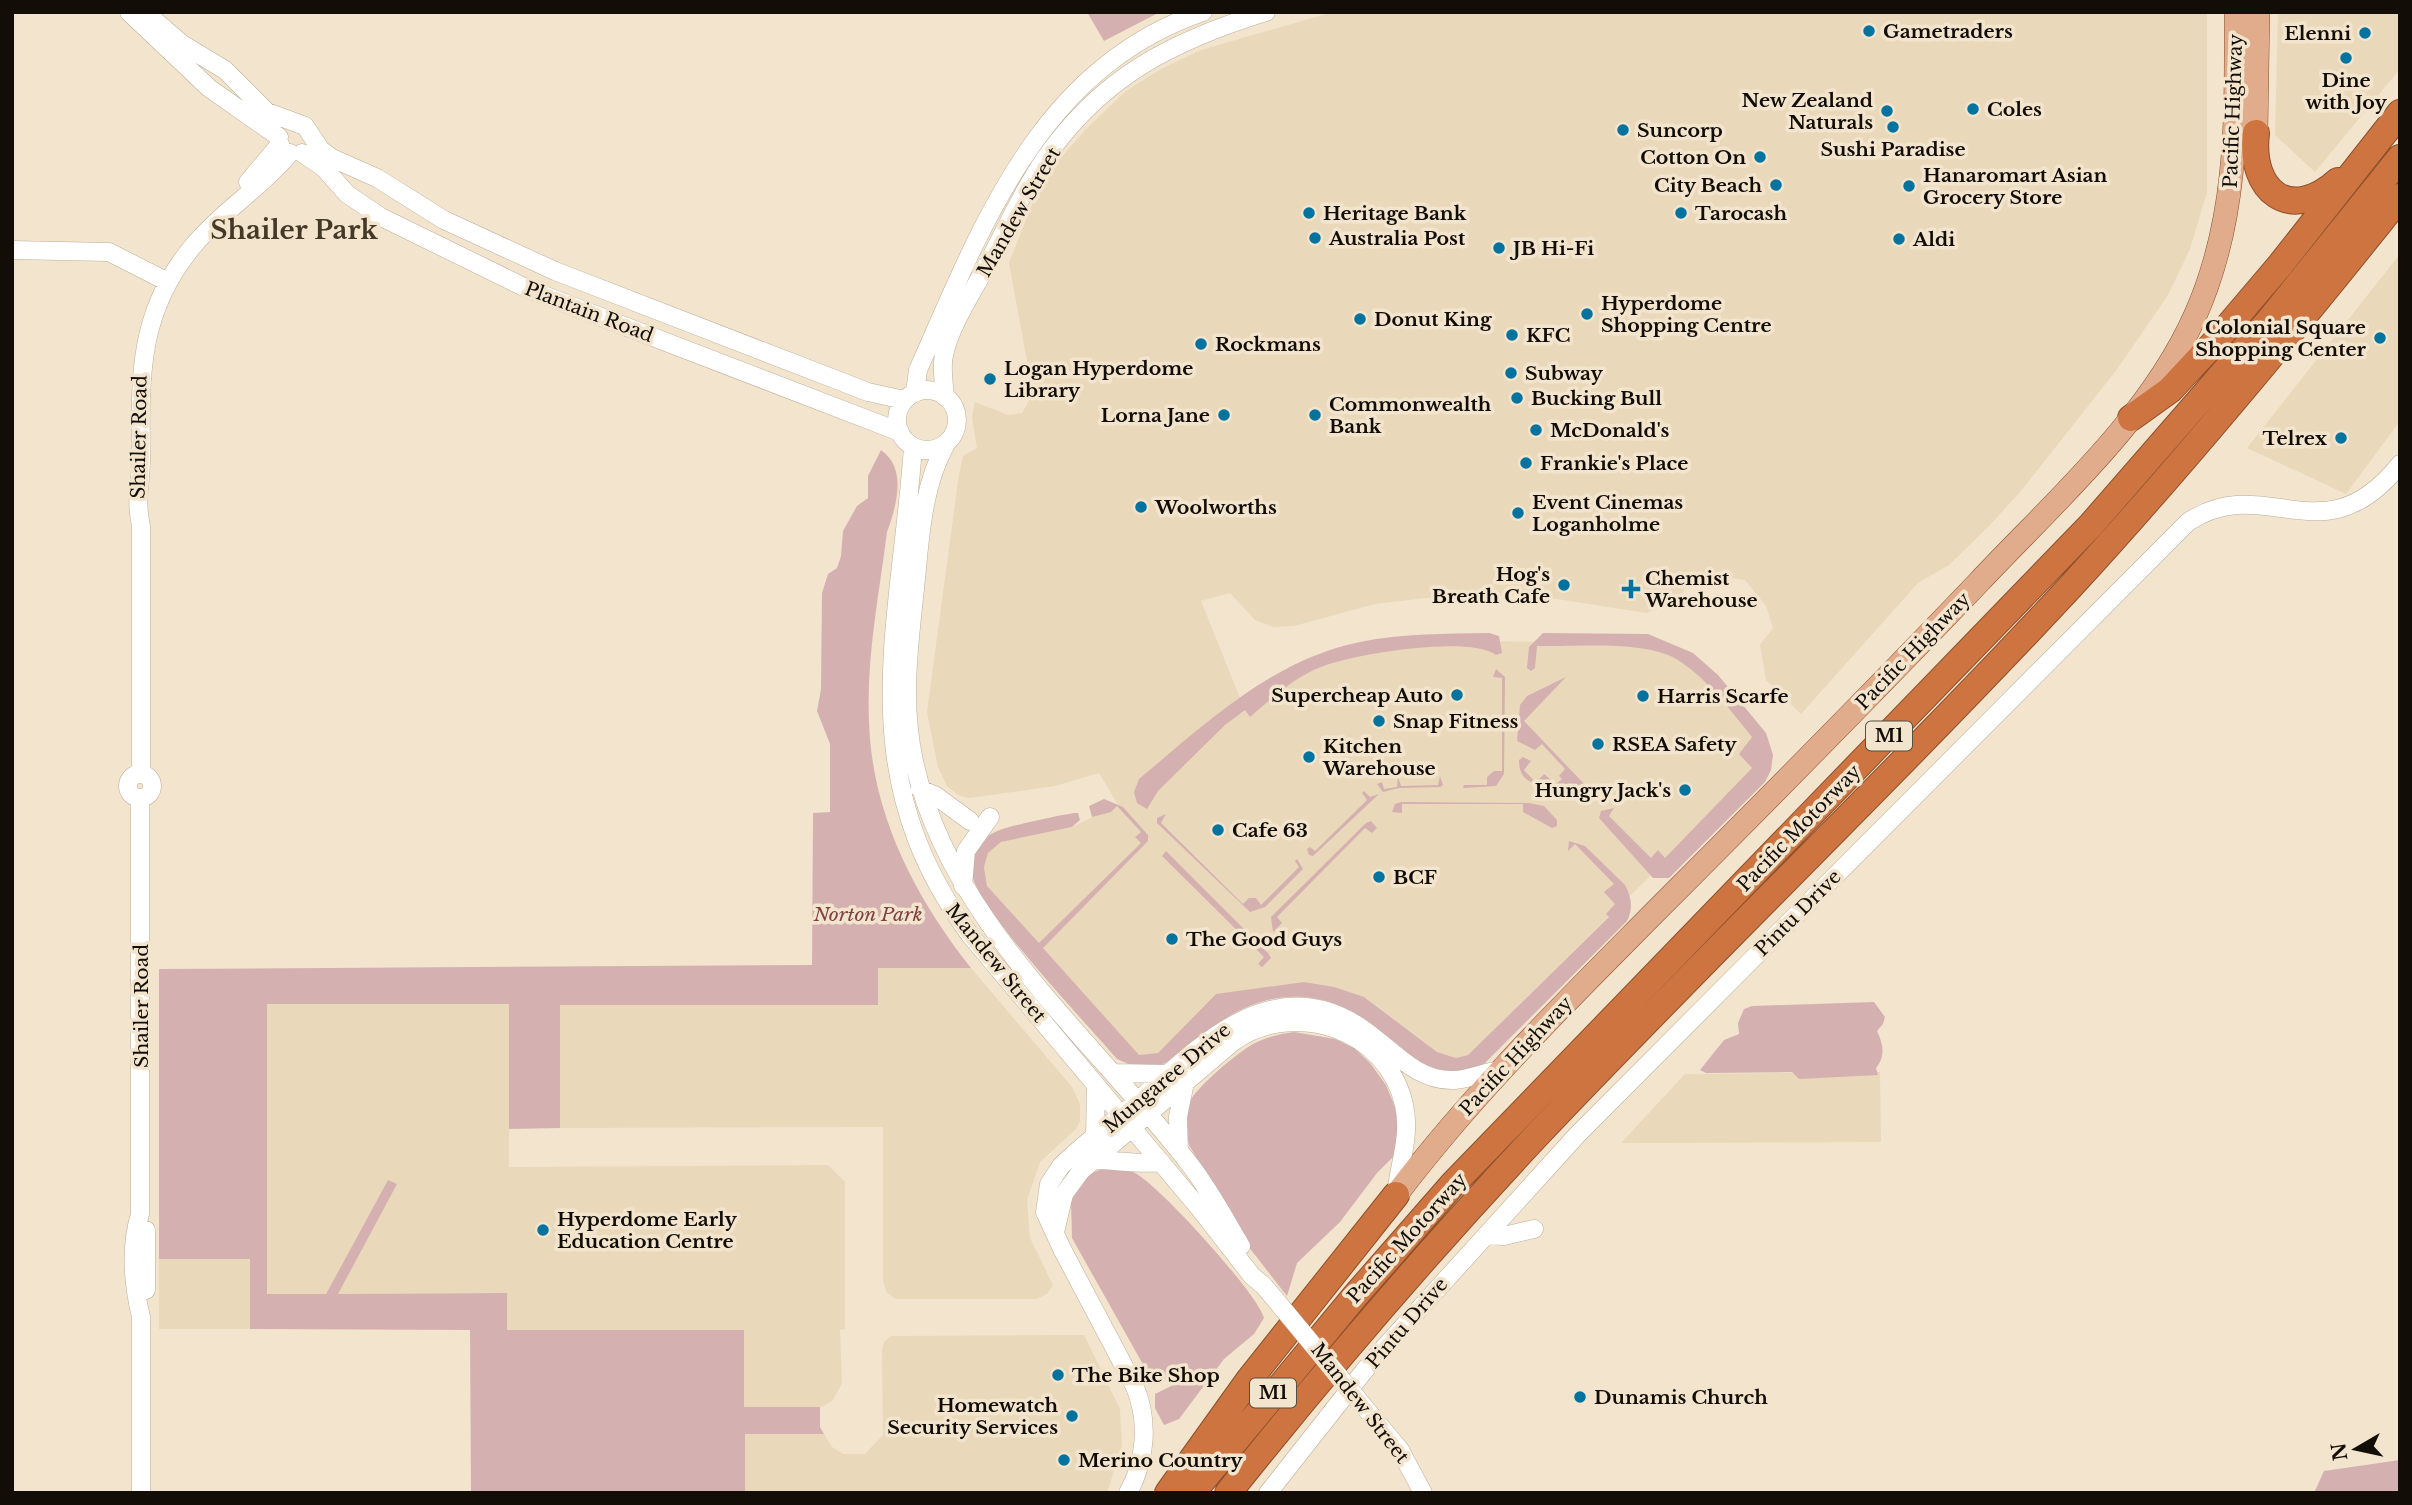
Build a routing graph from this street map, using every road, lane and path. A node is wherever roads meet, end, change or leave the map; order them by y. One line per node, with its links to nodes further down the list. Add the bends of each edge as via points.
1 (129, 12): 11 (street, Plantain Road, via 209,88)
2 (145, 12): 8 (street, via 182,44 225,70 267,112)
3 (1203, 12): 16 (street, Mandew Street, via 1129,48 1100,69 1046,122 1006,183)
4 (1266, 12): 17 (street, Mandew Street, via 1163,51 1097,97 1070,126 1038,171 952,333 943,365)
5 (2236, 12): 18 (main road, Pacific Highway, via 2234,163 2222,240 2189,328)
6 (2258, 12): 9 (main road, Pacific Highway)
7 (2398, 116): 9 (highway, via 2336,183 2300,201 2276,195 2263,183 2255,159); 18 (highway, via 2213,344 2170,390)
8 (295, 122): 10 (street, via 305,126); 11 (street, via 282,128)
9 (2256, 133)
10 (310, 135): 11 (street, via 309,145); 16 (street, Plantain Road, via 332,158 509,251 869,392)
11 (288, 147): 15 (street, Shailer Road, via 273,172 195,243); 19 (street, Plantain Road, via 324,167 362,205 516,284)
12 (2400, 158): 45 (highway, Pacific Motorway / M1, via 2231,366 2091,525 1453,1184)
13 (2400, 198): 46 (highway, Pacific Motorway / M1, via 2268,362 2126,526 1527,1146 1394,1293)
14 (12, 250): 15 (street, via 109,252)
15 (167, 282): 42 (street, Shailer Road, via 148,329 140,376 141,468 136,500 141,526 141,774 134,775 128,786 130,793 140,798 140,1214 135,1230 135,1293 141,1317)
16 (909, 397): 17 (street, via 929,390); 19 (street, via 898,417)
17 (945, 397): 20 (street, via 952,403 957,421)
18 (2131, 418): 27 (main road, Pacific Highway, via 1871,696)
19 (900, 432): 21 (street)
20 (946, 444): 21 (street, via 930,450); 23 (street, Mandew Street, via 930,476 907,656 908,727)
21 (913, 447): 30 (street, Mandew Street, via 890,689 894,763 904,805 928,869 954,913)
22 (2400, 464): 40 (street, Pintu Drive, via 2371,493 2340,509 2307,513 2226,504 2188,522 1588,1124)
23 (920, 789): 25 (street); 26 (street, Mandew Street)
24 (990, 817): 26 (street, via 966,851)
25 (970, 821)
26 (962, 886): 28 (street, Mandew Street)
27 (1501, 1070): 29 (street, Mungaree Drive, via 1458,1080 1432,1077 1348,1020 1296,1006 1265,1010 1236,1021); 37 (main road, Pacific Highway)
28 (1113, 1073): 29 (street); 31 (street, Mandew Street)
29 (1177, 1078): 31 (street, Mungaree Drive); 34 (street); 37 (street, Mungaree Drive, via 1264,1026 1302,1022 1349,1034 1382,1062 1402,1098 1406,1137)
30 (1096, 1086): 32 (street, Mandew Street); 33 (street)
31 (1142, 1108): 32 (street, Mungaree Drive); 34 (street, Mandew Street)
32 (1127, 1122): 33 (street, Mungaree Drive); 35 (street, Mungaree Drive); 36 (street, Mandew Street)
33 (1095, 1138): 39 (street, Mungaree Drive, via 1061,1166 1049,1184 1044,1208)
34 (1179, 1151): 41 (street, Mandew Street)
35 (1094, 1160): 36 (street); 39 (street, Mungaree Drive, via 1066,1188)
36 (1161, 1162): 41 (street, Mandew Street, via 1252,1276)
37 (1396, 1195): 44 (highway, via 1249,1380)
38 (1534, 1229): 40 (street)
39 (1055, 1231): 43 (street, Mungaree Drive, via 1140,1401 1143,1446)
40 (1486, 1235): 47 (street, Pintu Drive, via 1372,1362)
41 (1265, 1286): 48 (street, Mandew Street, bridge, via 1400,1450)
42 (141, 1493)
43 (1128, 1493)
44 (1168, 1493)
45 (1192, 1493)
46 (1228, 1493)
47 (1268, 1493)
48 (1423, 1493)

